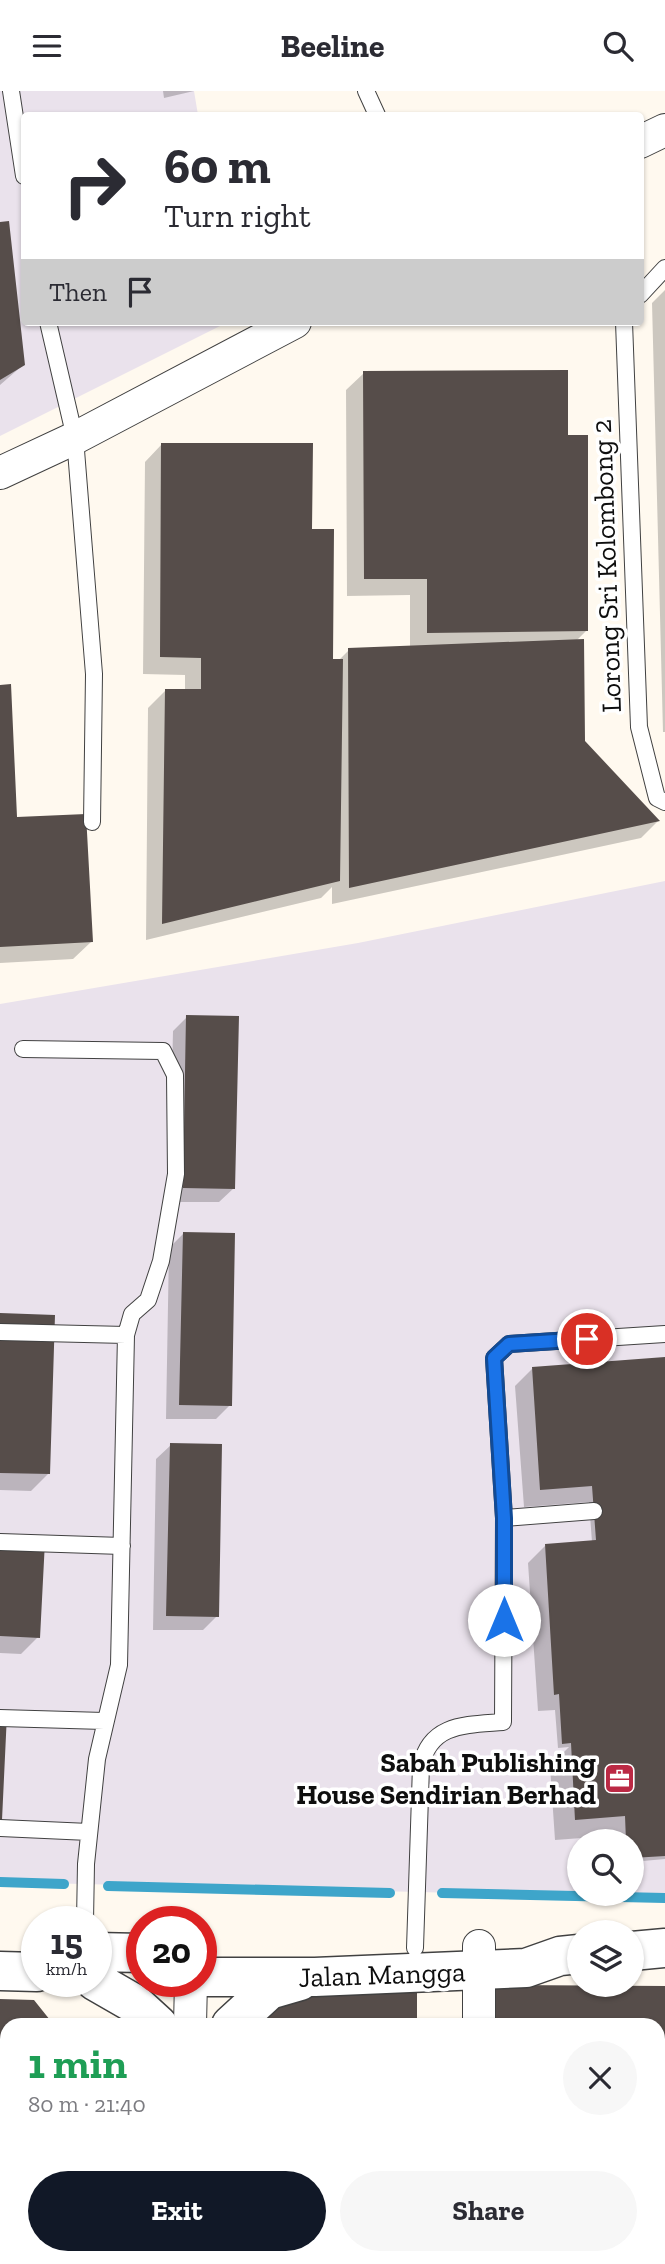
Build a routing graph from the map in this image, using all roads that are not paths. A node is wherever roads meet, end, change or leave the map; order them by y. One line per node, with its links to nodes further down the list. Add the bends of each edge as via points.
1 (11, 91): 6 (lane)
2 (366, 91): 3 (lane)
3 (376, 112)
4 (665, 130): 5 (street)
5 (644, 140)
6 (21, 156)
7 (665, 268): 8 (lane)
8 (644, 291)
9 (49, 326): 12 (lane)
10 (287, 326): 12 (street)
11 (624, 326): 14 (lane, Lorong Sri Kolombong 2, via 639,727 657,798)
12 (75, 438): 13 (street); 15 (lane, via 94,674)
13 (0, 473)
14 (665, 802)
15 (92, 822)
16 (23, 1049): 19 (lane, via 163,1051 175,1075 176,1174 161,1261 148,1300 132,1314)
17 (0, 1332): 19 (lane)
18 (665, 1334): 21 (lane, via 509,1344 494,1358)
19 (126, 1335): 23 (lane)
20 (594, 1511): 21 (lane)
21 (504, 1518): 29 (lane, via 503,1722 437,1734 424,1749)
22 (0, 1542): 23 (lane)
23 (122, 1546): 25 (lane, via 119,1665)
24 (0, 1717): 25 (lane)
25 (104, 1721): 27 (lane)
26 (0, 1828): 27 (lane)
27 (89, 1832): 28 (lane)
28 (86, 1906)
29 (415, 1948): 34 (street, Jalan Mangga); 36 (street, Jalan Mangga)
30 (665, 1948): 32 (street)
31 (0, 1950): 33 (street)
32 (644, 1950)
33 (21, 1951)
34 (217, 1954)
35 (567, 1956): 36 (street, Jalan Mangga, via 526,1968)
36 (479, 1958): 40 (street, Jalan Mangga); 46 (street)
37 (0, 1971): 38 (street)
38 (21, 1972)
39 (217, 1977): 40 (street, Jalan Mangga)
40 (312, 1977): 45 (street, via 269,1990)
41 (112, 1991): 43 (street)
42 (191, 1997): 44 (street)
43 (150, 2018)
44 (190, 2018)
45 (239, 2018)
46 (479, 2018)

